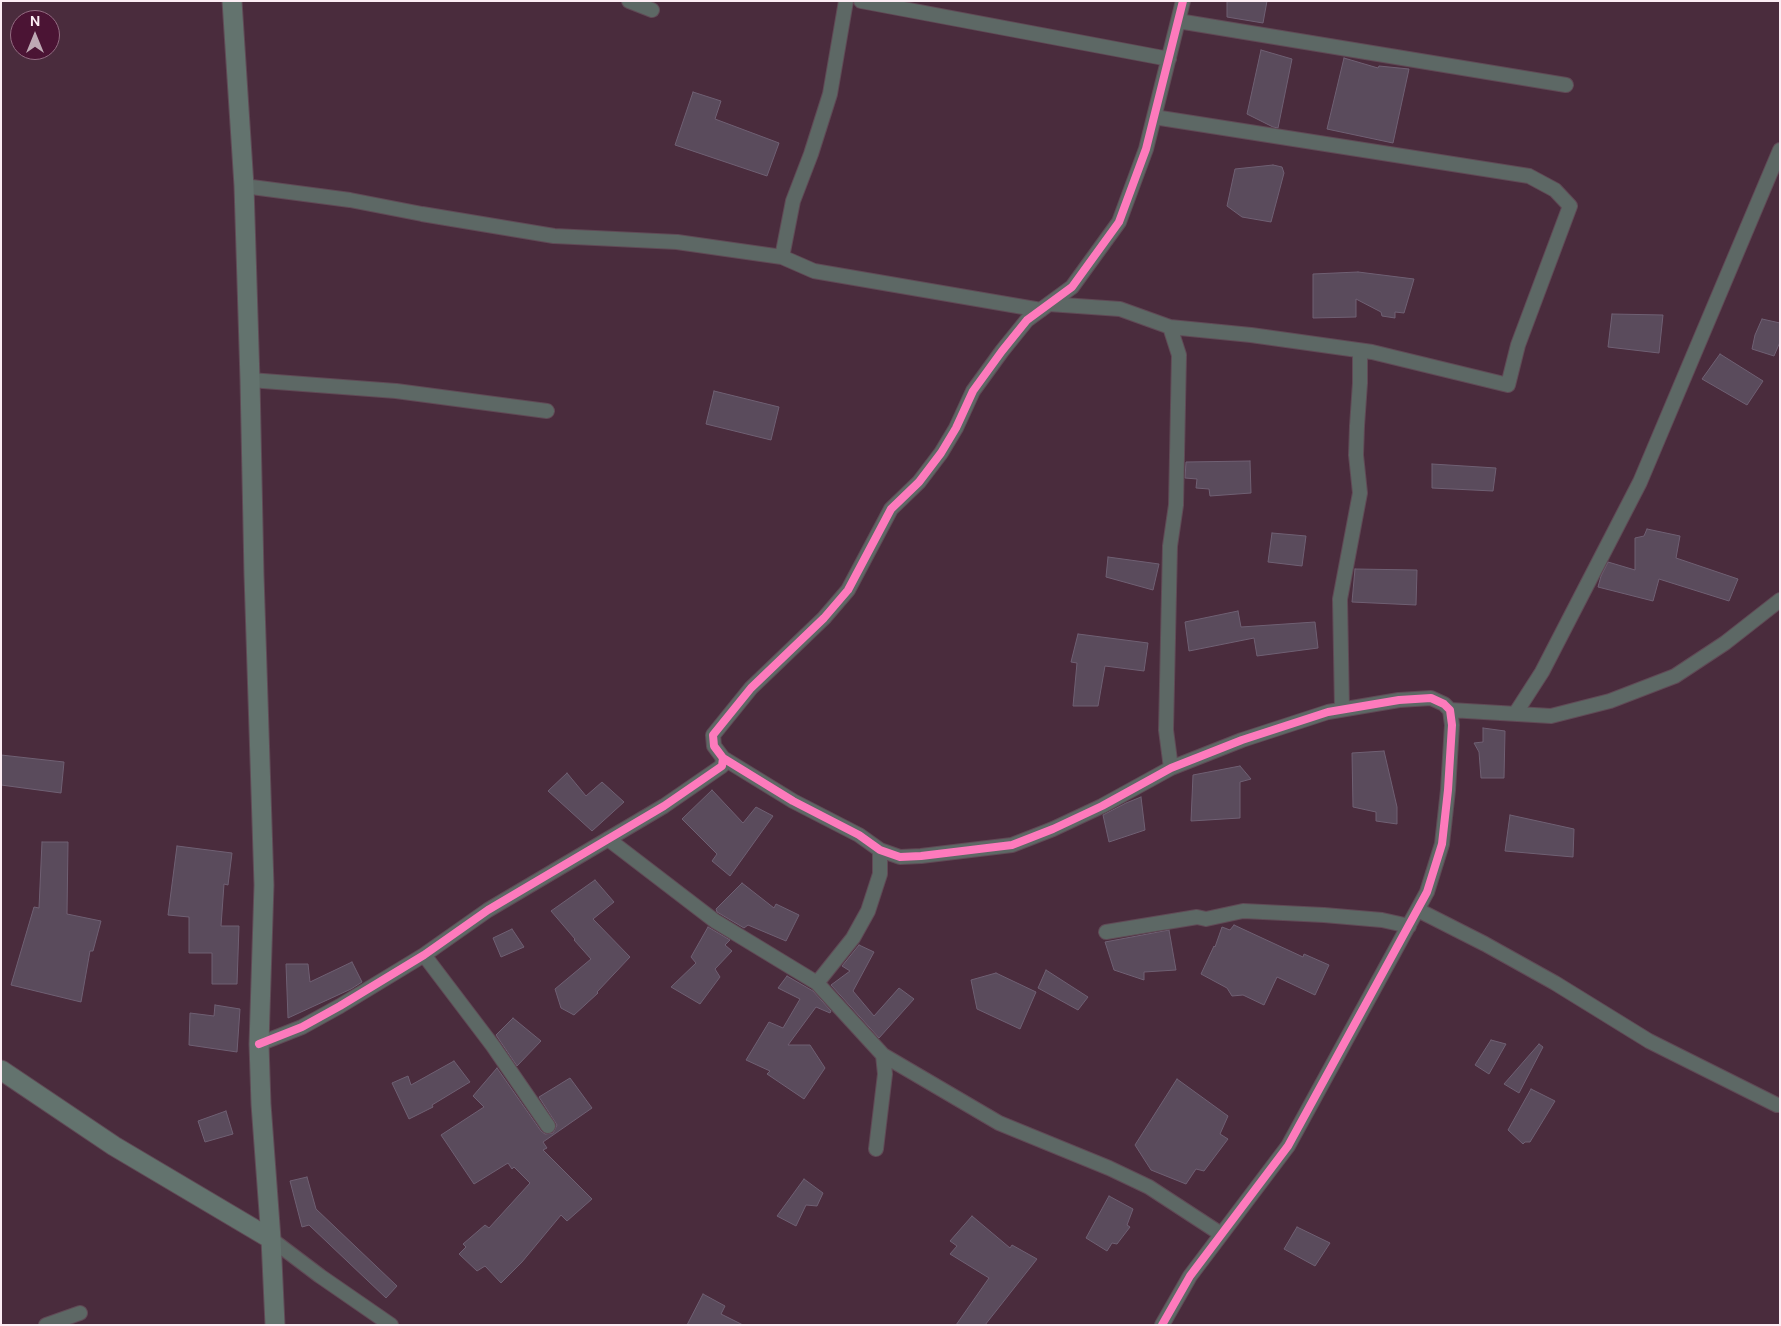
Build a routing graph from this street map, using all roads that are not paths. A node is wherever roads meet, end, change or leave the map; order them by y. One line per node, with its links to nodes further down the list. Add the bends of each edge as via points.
1 (232, 1): 12 (street)
2 (629, 1): 6 (street)
3 (846, 1): 13 (street, via 830,94 793,201)
4 (861, 1): 8 (street)
5 (1183, 1): 7 (street)
6 (652, 10)
7 (1178, 21): 8 (street); 9 (street)
8 (1169, 58): 10 (street)
9 (1566, 85)
10 (1154, 117): 14 (street, via 1146,149 1118,222 1072,287); 16 (street, via 1529,176 1555,190 1570,206 1518,344 1508,385)
11 (1780, 150): 22 (street, via 1640,482 1542,672)
12 (244, 186): 13 (street, via 350,200 554,236 677,242); 17 (street)
13 (782, 257): 14 (street, via 814,271)
14 (1045, 307): 15 (street, via 1120,309); 23 (street, via 1027,320 973,392 941,453 919,482 890,509 848,590 824,618 751,688 713,735 714,746)
15 (1170, 327): 16 (street); 24 (street, via 1179,355 1166,721)
16 (1360, 351): 20 (street, via 1356,455 1360,493 1340,599)
17 (250, 380): 18 (street, via 396,392); 32 (street, via 264,885)
18 (547, 411)
19 (1780, 600): 22 (street, via 1725,643 1675,676 1610,701 1550,716)
20 (1342, 709): 21 (street, via 1431,698); 24 (street, via 1242,740)
21 (1450, 710): 22 (street); 27 (street, via 1448,790 1442,844 1428,892)
22 (1515, 714)
23 (722, 758): 25 (street, via 722,766 697,785); 26 (street)
24 (1171, 768): 26 (street, via 1102,806 1012,845 900,857)
25 (608, 839): 30 (street, via 488,910); 31 (street, via 715,921)
26 (880, 850): 31 (street, via 880,874 868,911 853,938)
27 (1418, 910): 28 (street); 35 (street, via 1555,983 1649,1041)
28 (1409, 926): 29 (street, via 1324,914 1243,911); 38 (street, via 1288,1146)
29 (1106, 932)
30 (424, 955): 32 (street, via 302,1027); 36 (street)
31 (817, 983): 33 (street)
32 (259, 1044): 39 (street, via 260,1104)
33 (883, 1055): 37 (street, via 885,1074); 38 (street, via 999,1123 1149,1187)
34 (1, 1070): 39 (street, via 114,1146)
35 (1780, 1105)
36 (548, 1126)
37 (876, 1149)
38 (1221, 1234): 44 (street, via 1190,1276)
39 (271, 1239): 42 (street); 43 (street)
40 (80, 1313): 41 (street)
41 (46, 1325)
42 (275, 1325)
43 (391, 1325)
44 (1162, 1325)

